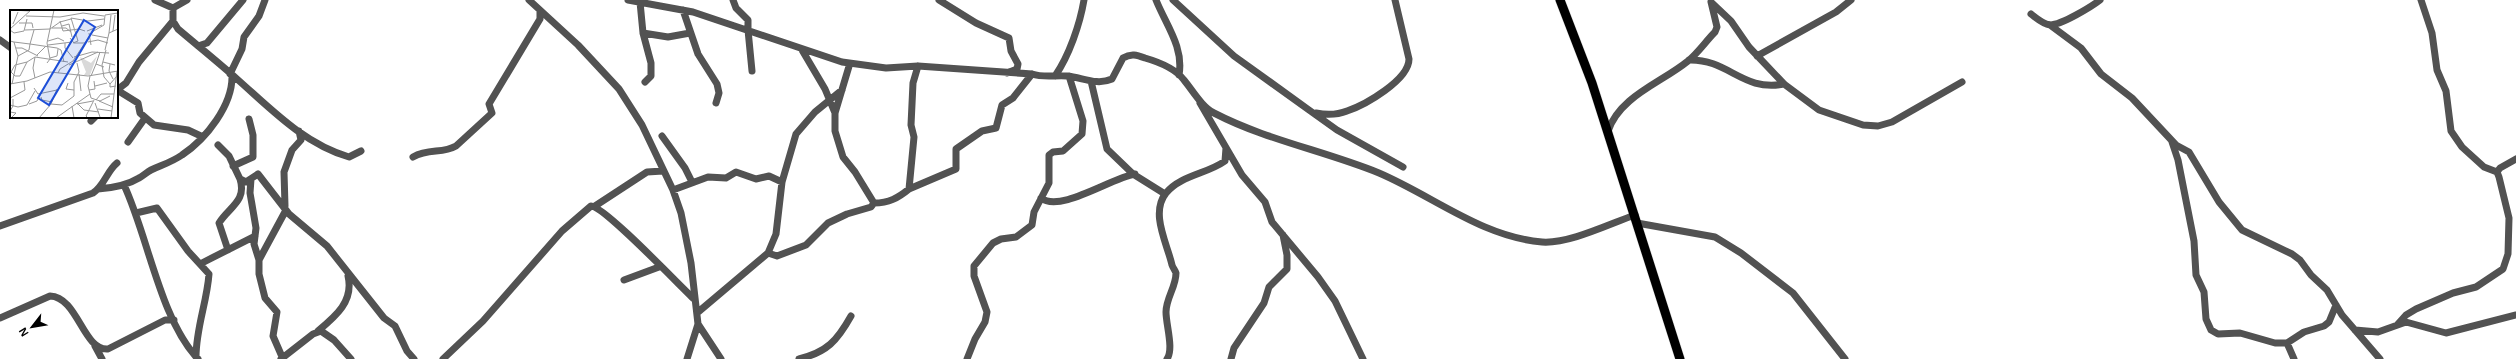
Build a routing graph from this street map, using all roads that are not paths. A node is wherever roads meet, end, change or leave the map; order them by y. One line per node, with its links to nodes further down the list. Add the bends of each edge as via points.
1 (155, 0): 20 (street)
2 (187, 0): 20 (street)
3 (243, 0): 30 (street, via 207,43)
4 (265, 0): 38 (street, via 259,16 244,37 242,49)
5 (529, 0): 22 (street)
6 (628, 0): 17 (street)
7 (733, 0): 26 (street, via 736,8 748,20)
8 (939, 0): 39 (street, via 976,23 1009,38 1011,51 1018,66 1017,69)
9 (1084, 0): 42 (street, via 1074,37)
10 (1156, 0): 41 (street, via 1177,46 1181,66)
11 (1173, 0): 55 (street, via 1234,56)
12 (1395, 0): 55 (street, via 1410,59 1408,69 1394,84 1357,107 1337,114)
13 (1560, 0): 59 (main road)
14 (1851, 0): 33 (street, via 1836,12)
15 (2100, 0): 25 (street)
16 (2421, 0): 73 (street, via 2432,33 2437,70 2446,91 2451,131 2462,147 2485,168)
17 (640, 2): 18 (street); 27 (street)
18 (658, 2): 21 (street)
19 (1711, 2): 33 (street, via 1731,21); 34 (street, via 1717,30)
20 (173, 8): 24 (street)
21 (683, 10): 26 (street); 28 (street)
22 (540, 11): 67 (street, via 540,19 489,104 492,113 449,150 427,150); 72 (street, via 578,45 619,89 642,125)
23 (2031, 14): 25 (street)
24 (173, 21): 30 (street, via 178,29); 48 (street, via 139,62 126,83)
25 (2050, 24): 62 (street, via 2083,50 2101,74 2132,98)
26 (748, 30): 32 (street); 37 (street)
27 (643, 33): 28 (street, via 668,36); 45 (street, via 651,71 649,79)
28 (690, 33): 53 (street, via 698,54 717,84 719,93)
29 (0, 40): 31 (street)
30 (198, 46): 38 (street)
31 (10, 47)
32 (802, 50): 35 (street); 52 (street)
33 (1757, 56): 47 (street)
34 (1689, 60): 47 (street, via 1708,61 1759,85); 59 (street, via 1623,107 1613,117)
35 (850, 63): 36 (street, via 886,68); 49 (street)
36 (918, 66): 39 (street); 79 (street, via 913,83 911,125 914,137)
37 (752, 71)
38 (231, 74): 58 (street, via 246,90); 61 (street, via 230,93)
39 (1005, 74): 40 (street)
40 (1032, 74): 42 (street, via 1042,77); 79 (street, via 1015,96 1002,105 996,128 982,132 956,149 956,169)
41 (1179, 75): 44 (street, via 1162,64 1131,54 1122,58 1112,79); 51 (street)
42 (1055, 76): 43 (street)
43 (1069, 76): 44 (street); 83 (street, via 1083,121 1082,134 1063,151 1050,153 1050,180)
44 (1091, 81): 74 (street, via 1107,149)
45 (645, 82)
46 (1962, 82): 47 (street, via 1892,122 1878,126 1819,110)
47 (1784, 84)
48 (118, 89)
49 (842, 90): 52 (street); 54 (street)
50 (118, 91): 56 (street, via 138,103)
51 (1198, 97): 64 (street, via 1206,116); 88 (street, via 1210,110 1225,118 1380,173 1469,220 1521,240 1544,242 1567,238)
52 (830, 98): 54 (street); 77 (street, via 796,134)
53 (716, 103)
54 (835, 113): 84 (street, via 835,131 842,157 855,172)
55 (1314, 113): 71 (street, via 1337,130)
56 (145, 118): 61 (street, via 157,126 172,127); 63 (street)
57 (249, 120): 70 (street, via 253,135 253,157)
58 (299, 131): 66 (street, via 318,145 341,155 351,157); 86 (street, via 301,140 292,150 284,172)
59 (1608, 131): 88 (main road)
60 (662, 136): 76 (street)
61 (203, 137): 78 (street, via 174,160)
62 (2171, 139): 100 (street, via 2191,154 2219,202 2237,225 2296,257 2327,290); 111 (street, via 2178,160 2194,241 2196,275 2206,299 2208,326 2218,334 2240,333 2275,343)
63 (128, 142)
64 (1226, 144): 82 (street, via 1225,161 1211,170 1188,178); 90 (street, via 1242,175 1265,202 1272,222)
65 (218, 145): 70 (street, via 227,152)
66 (361, 151)
67 (413, 157)
68 (2516, 159): 73 (street)
69 (117, 163): 80 (street)
70 (233, 166): 75 (street)
71 (1403, 167)
72 (663, 171): 81 (street); 85 (street, via 647,172)
73 (2497, 172): 107 (street, via 2508,215 2508,254 2503,269 2476,287 2453,293 2416,309)
74 (1135, 174): 82 (street); 83 (street, via 1063,201 1050,202)
75 (245, 180): 86 (street, via 258,174); 91 (street, via 250,193); 92 (street, via 234,208 219,223)
76 (692, 182): 77 (street, via 713,176 726,178 738,172 756,179 769,176); 81 (street)
77 (782, 182): 93 (street, via 779,221 775,239)
78 (124, 185): 80 (street); 87 (street)
79 (909, 188): 84 (street, via 886,203)
80 (98, 189): 89 (street, via 78,199)
81 (673, 190): 99 (street, via 681,213 691,263)
82 (1165, 194): 124 (street, via 1159,218 1176,272 1166,309 1166,328 1171,350)
83 (1041, 198): 123 (street, via 1029,228 1016,237 993,243 974,266 974,276 987,312)
84 (874, 203): 93 (street, via 871,207 828,223 806,245 777,256)
85 (594, 206): 96 (street, via 624,231); 119 (street, via 584,209 562,231 483,321)
86 (286, 208): 94 (street); 97 (street, via 327,246)
87 (136, 213): 95 (street, via 157,208 188,252); 105 (street, via 144,244)
88 (1636, 219): 127 (main road); 128 (street, via 1715,237 1741,253 1793,293)
89 (0, 226)
90 (1282, 234): 125 (street, via 1287,269 1270,287 1264,303 1234,348); 126 (street, via 1331,295)
91 (256, 236): 92 (street); 94 (street, via 254,244)
92 (228, 250): 95 (street)
93 (768, 253): 101 (street)
94 (258, 260): 115 (street, via 265,298 277,312 274,336)
95 (200, 264): 114 (street, via 209,274 204,313 197,334)
96 (659, 267): 98 (street); 99 (street)
97 (348, 274): 109 (street, via 349,291 344,305 339,313); 118 (street, via 384,318 395,326 407,351)
98 (624, 280)
99 (694, 300): 101 (street)
100 (2336, 305): 108 (street); 111 (street, via 2329,322 2324,326 2304,332)
101 (697, 313): 106 (street)
102 (2516, 314): 107 (street, via 2446,333 2406,322)
103 (851, 316): 122 (street, via 837,340 822,351)
104 (0, 318): 112 (street, via 55,296 65,303)
105 (174, 320): 112 (street, via 165,320 108,349 100,349); 114 (street, via 186,345)
106 (698, 324): 120 (street); 121 (street)
107 (2397, 325): 110 (street)
108 (2355, 330): 110 (street); 113 (street)
109 (318, 331): 115 (street); 117 (street, via 328,335)
110 (2379, 332): 113 (street, via 2371,340)
111 (2287, 343): 129 (street)
112 (94, 344): 116 (street)
113 (2369, 347): 130 (street)
114 (197, 358)
115 (282, 358)
116 (102, 359)
117 (351, 359)
118 (414, 359)
119 (443, 359)
120 (687, 359)
121 (721, 359)
122 (799, 359)
123 (968, 359)
124 (1167, 359)
125 (1231, 359)
126 (1363, 359)
127 (1680, 359)
128 (1845, 359)
129 (2294, 359)
130 (2380, 359)

